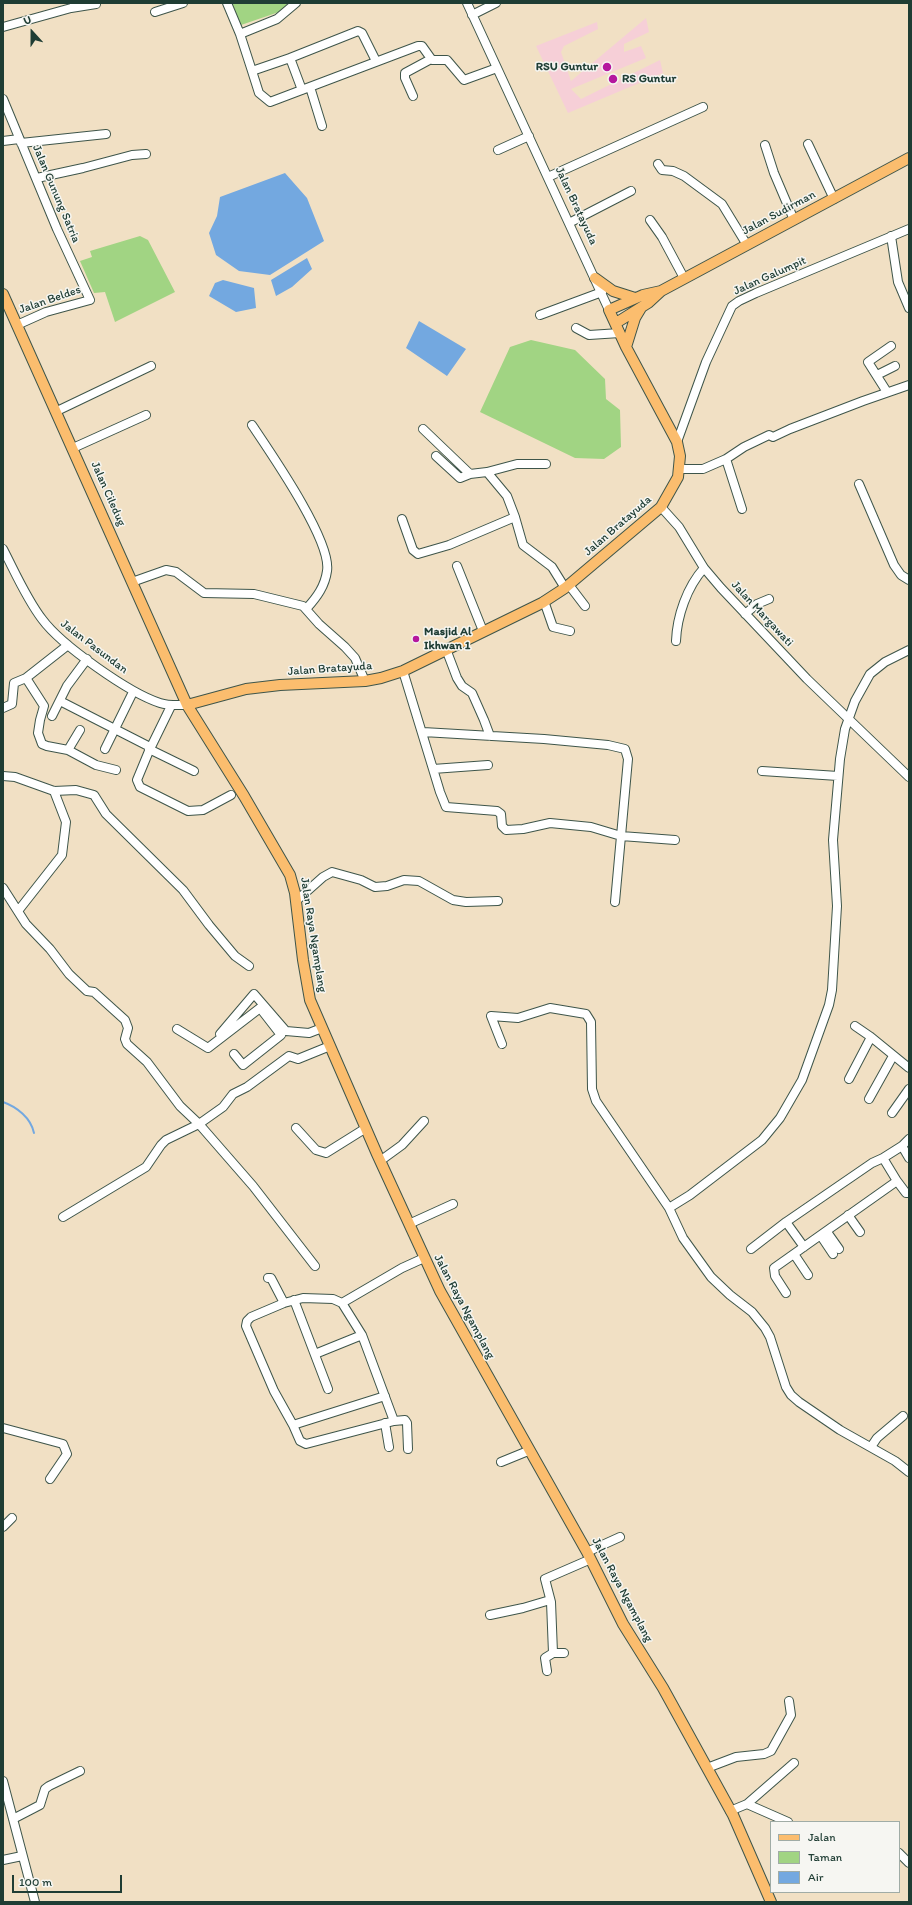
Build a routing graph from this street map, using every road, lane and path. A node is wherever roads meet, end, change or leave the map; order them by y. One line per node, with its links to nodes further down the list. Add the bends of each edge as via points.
1 (183, 3): 7 (street)
2 (227, 3): 10 (street)
3 (296, 3): 10 (street, via 277,19)
4 (467, 3): 8 (street, Jalan Bratayuda)
5 (496, 3): 8 (street)
6 (96, 4): 9 (street, via 71,8)
7 (155, 12)
8 (472, 15): 14 (street, Jalan Bratayuda)
9 (3, 27)
10 (240, 34): 15 (street)
11 (290, 58): 13 (street, via 358,31 362,33); 15 (street); 16 (street)
12 (431, 59): 13 (street, via 420,45); 14 (street, via 448,60 464,80); 17 (street, via 405,73)
13 (376, 61): 16 (street)
14 (497, 68): 22 (street, Jalan Bratayuda)
15 (252, 71): 16 (street, via 259,93 266,100 274,101)
16 (306, 89): 20 (street)
17 (413, 96)
18 (3, 99): 24 (street, Jalan Gunung Satria)
19 (703, 107): 31 (street)
20 (322, 126)
21 (106, 134): 24 (street)
22 (529, 136): 27 (street); 31 (street, Jalan Bratayuda)
23 (3, 141): 24 (street)
24 (20, 141): 32 (street, Jalan Gunung Satria)
25 (808, 144): 34 (street)
26 (765, 145): 36 (street)
27 (498, 150)
28 (146, 154): 32 (street, via 132,155)
29 (909, 158): 34 (main road, Jalan Sudirman)
30 (658, 164): 40 (street, via 662,170 684,176 722,204)
31 (548, 177): 37 (street, Jalan Bratayuda)
32 (37, 178): 46 (street, Jalan Gunung Satria)
33 (631, 191): 37 (street)
34 (834, 199): 36 (main road, Jalan Sudirman)
35 (650, 220): 42 (street)
36 (794, 220): 40 (main road, Jalan Sudirman)
37 (569, 223): 41 (street, Jalan Bratayuda)
38 (909, 229): 39 (street, Jalan Galumpit)
39 (891, 236): 49 (street, via 898,282); 66 (street, Jalan Galumpit, via 736,303 716,337)
40 (747, 245): 42 (main road, Jalan Sudirman)
41 (596, 278): 44 (street, Jalan Bratayuda); 47 (main road, via 613,291)
42 (684, 278): 43 (main road, Jalan Sudirman)
43 (661, 290): 47 (main road); 48 (main road, via 655,298)
44 (602, 292): 50 (street, Jalan Bratayuda); 51 (street)
45 (3, 294): 52 (main road, Jalan Ciledug)
46 (89, 297): 52 (street, Jalan Beldes, via 89,300 46,312)
47 (635, 298): 50 (main road)
48 (641, 307): 54 (main road); 56 (main road)
49 (909, 308)
50 (609, 310): 54 (main road, Jalan Bratayuda)
51 (540, 315)
52 (17, 325): 62 (main road, Jalan Ciledug)
53 (576, 328): 54 (street, via 589,336)
54 (618, 328): 56 (main road, Jalan Bratayuda)
55 (891, 346): 59 (street, via 868,362)
56 (626, 347): 66 (main road, Jalan Bratayuda)
57 (152, 366): 62 (street)
58 (895, 366): 59 (street)
59 (877, 375): 61 (street)
60 (909, 385): 61 (street)
61 (887, 392): 69 (street, via 773,437 769,435)
62 (57, 411): 67 (main road, Jalan Ciledug)
63 (146, 416): 67 (street)
64 (252, 425): 88 (street, via 297,497 324,549 328,563 326,576 318,596)
65 (423, 429): 73 (street)
66 (677, 442): 71 (main road, Jalan Bratayuda)
67 (73, 448): 83 (main road, Jalan Ciledug)
68 (436, 456): 73 (street, via 460,478)
69 (726, 459): 71 (street, via 703,469); 76 (street)
70 (546, 464): 72 (street, via 517,464)
71 (680, 470): 75 (main road, Jalan Bratayuda, via 676,484)
72 (487, 472): 73 (street); 77 (street, via 507,496)
73 (470, 474)
74 (859, 484): 82 (street, via 894,565 900,574)
75 (661, 507): 81 (street, Jalan Margawati, via 679,527); 84 (main road, Jalan Bratayuda)
76 (742, 510)
77 (516, 517): 78 (street, via 418,554 413,550); 84 (street, via 523,545 552,566)
78 (402, 519)
79 (3, 549): 93 (street, Jalan Pasundan, via 42,619)
80 (457, 566): 90 (street)
81 (704, 568): 89 (street, Jalan Margawati); 92 (street, via 686,600 679,619)
82 (909, 580)
83 (132, 582): 88 (street, via 166,570 176,572 204,593 261,596); 102 (main road, Jalan Ciledug)
84 (567, 587): 86 (main road, Jalan Bratayuda); 87 (street)
85 (769, 599): 89 (street, via 757,604)
86 (544, 601): 90 (main road, Jalan Bratayuda); 91 (street, via 553,627)
87 (585, 606)
88 (307, 608): 99 (street, via 319,624 355,658)
89 (745, 614): 106 (street, Jalan Margawati)
90 (483, 631): 94 (main road, Jalan Bratayuda)
91 (570, 631)
92 (676, 641)
93 (68, 646): 96 (street, Jalan Pasundan); 98 (street)
94 (446, 649): 97 (main road, Jalan Bratayuda); 110 (street, via 457,678 462,686 472,693)
95 (909, 650): 106 (street, via 885,662 870,674)
96 (87, 659): 100 (street, Jalan Pasundan); 101 (street, via 67,686)
97 (403, 671): 99 (main road, Jalan Bratayuda); 109 (street)
98 (26, 678): 104 (street, via 12,684 12,704); 113 (street, via 44,706 38,733 40,740 47,746)
99 (364, 681): 102 (main road, Jalan Bratayuda, via 253,688)
100 (133, 692): 103 (street, Jalan Pasundan); 107 (street)
101 (60, 701): 105 (street); 107 (street)
102 (187, 705): 103 (street, Jalan Pasundan); 127 (main road, Jalan Raya Ngamplang, via 280,855 293,884)
103 (171, 706): 111 (street)
104 (3, 708)
105 (52, 716)
106 (849, 720): 120 (street); 121 (street, Jalan Margawati)
107 (115, 728): 111 (street); 112 (street)
108 (80, 730): 113 (street)
109 (422, 732): 110 (street); 115 (street)
110 (490, 736): 124 (street, via 623,748 628,759)
111 (150, 748): 117 (street); 123 (street, via 137,780 140,787 188,811 203,810)
112 (105, 749)
113 (68, 750): 116 (street, via 96,765)
114 (488, 765): 115 (street)
115 (433, 769): 124 (street, via 445,806 497,811 501,814 502,826 506,830 550,823 591,826)
116 (116, 770)
117 (194, 771)
118 (762, 771): 120 (street)
119 (3, 776): 122 (street)
120 (838, 776): 160 (street, via 833,840 837,906 832,990 802,1080 780,1118 762,1140 690,1196)
121 (909, 778)
122 (54, 791): 130 (street, via 66,822 63,852); 131 (street, via 76,790 94,795 106,814 183,890 235,956)
123 (231, 795)
124 (621, 836): 125 (street); 129 (street)
125 (675, 840)
126 (3, 888): 130 (street)
127 (296, 901): 128 (street, via 332,872 375,887 404,880 419,881 453,900); 134 (main road, Jalan Raya Ngamplang, via 303,960 312,1004)
128 (498, 901)
129 (615, 902)
130 (18, 911): 149 (street, via 69,974 125,1020 128,1028 126,1044 148,1062 180,1106)
131 (249, 966)
132 (262, 1006): 136 (street); 140 (street); 140 (street, via 254,994)
133 (855, 1026): 137 (street)
134 (322, 1028): 136 (street, via 309,1033); 139 (main road, Jalan Raya Ngamplang)
135 (177, 1029): 140 (street)
136 (283, 1033): 141 (street, via 243,1065)
137 (871, 1037): 142 (street); 144 (street)
138 (502, 1044): 160 (street, via 491,1016 518,1018 550,1008 586,1014 590,1022 594,1097)
139 (330, 1046): 149 (street, via 298,1059 289,1056 247,1087 233,1094 223,1107); 151 (main road, Jalan Raya Ngamplang)
140 (208, 1048)
141 (234, 1054)
142 (893, 1056): 143 (street); 146 (street)
143 (909, 1068)
144 (849, 1079)
145 (909, 1089): 147 (street)
146 (868, 1099)
147 (892, 1113)
148 (424, 1121): 156 (street, via 407,1141)
149 (199, 1124): 162 (street, via 163,1143 146,1167); 172 (street, via 253,1186)
150 (296, 1128): 151 (street, via 316,1150 326,1152)
151 (366, 1128): 156 (main road, Jalan Raya Ngamplang)
152 (909, 1138): 153 (street)
153 (902, 1146): 154 (street); 155 (street)
154 (883, 1158): 157 (street); 163 (street)
155 (909, 1158)
156 (380, 1160): 164 (main road, Jalan Raya Ngamplang)
157 (897, 1181): 158 (street, via 906,1193); 161 (street)
158 (909, 1193)
159 (453, 1204): 164 (street)
160 (669, 1208): 186 (street, via 683,1238 711,1276 752,1312 766,1328 791,1395 840,1430)
161 (848, 1215): 165 (street); 166 (street)
162 (63, 1217)
163 (786, 1222): 167 (street); 168 (street)
164 (409, 1224): 171 (main road, Jalan Raya Ngamplang)
165 (860, 1232)
166 (824, 1234): 167 (street); 169 (street)
167 (804, 1247): 170 (street)
168 (751, 1249)
169 (836, 1252)
170 (794, 1254): 173 (street); 174 (street, via 773,1270)
171 (424, 1258): 176 (street); 189 (main road, Jalan Raya Ngamplang)
172 (315, 1266)
173 (808, 1275)
174 (786, 1293)
175 (294, 1300): 176 (street, via 334,1299); 178 (street); 184 (street, via 251,1317 246,1326 274,1391)
176 (342, 1303): 177 (street)
177 (362, 1335): 178 (street); 180 (street)
178 (315, 1354): 179 (street)
179 (328, 1389)
180 (385, 1396): 182 (street); 184 (street)
181 (903, 1416): 186 (street)
182 (394, 1422): 183 (street); 188 (street, via 405,1420 407,1423)
183 (386, 1423): 184 (street, via 306,1444 300,1441); 187 (street)
184 (293, 1425)
185 (3, 1428): 192 (street, via 63,1444 67,1454)
186 (874, 1443): 191 (street)
187 (390, 1447)
188 (408, 1448)
189 (528, 1451): 190 (street); 196 (main road, Jalan Raya Ngamplang)
190 (501, 1462)
191 (909, 1472)
192 (50, 1479)
193 (12, 1518): 194 (street)
194 (3, 1527)
195 (620, 1537): 196 (street)
196 (589, 1556): 197 (street, via 545,1578); 204 (main road, Jalan Raya Ngamplang, via 623,1624)
197 (550, 1600): 198 (street); 199 (street)
198 (490, 1615)
199 (553, 1653): 200 (street); 201 (street, via 544,1659)
200 (564, 1653)
201 (547, 1671)
202 (789, 1701): 204 (street, via 791,1715 771,1751 736,1757)
203 (794, 1763): 207 (street)
204 (707, 1768): 208 (main road, Jalan Raya Ngamplang)
205 (80, 1771): 209 (street, via 49,1786 45,1789 40,1805)
206 (3, 1781): 209 (street)
207 (747, 1804): 208 (street); 210 (street)
208 (733, 1816): 216 (main road, Jalan Raya Ngamplang)
209 (13, 1820): 212 (street)
210 (786, 1821)
211 (900, 1854): 214 (street)
212 (22, 1856): 213 (street); 215 (street)
213 (3, 1860)
214 (909, 1863)
215 (35, 1902)
216 (771, 1902)

